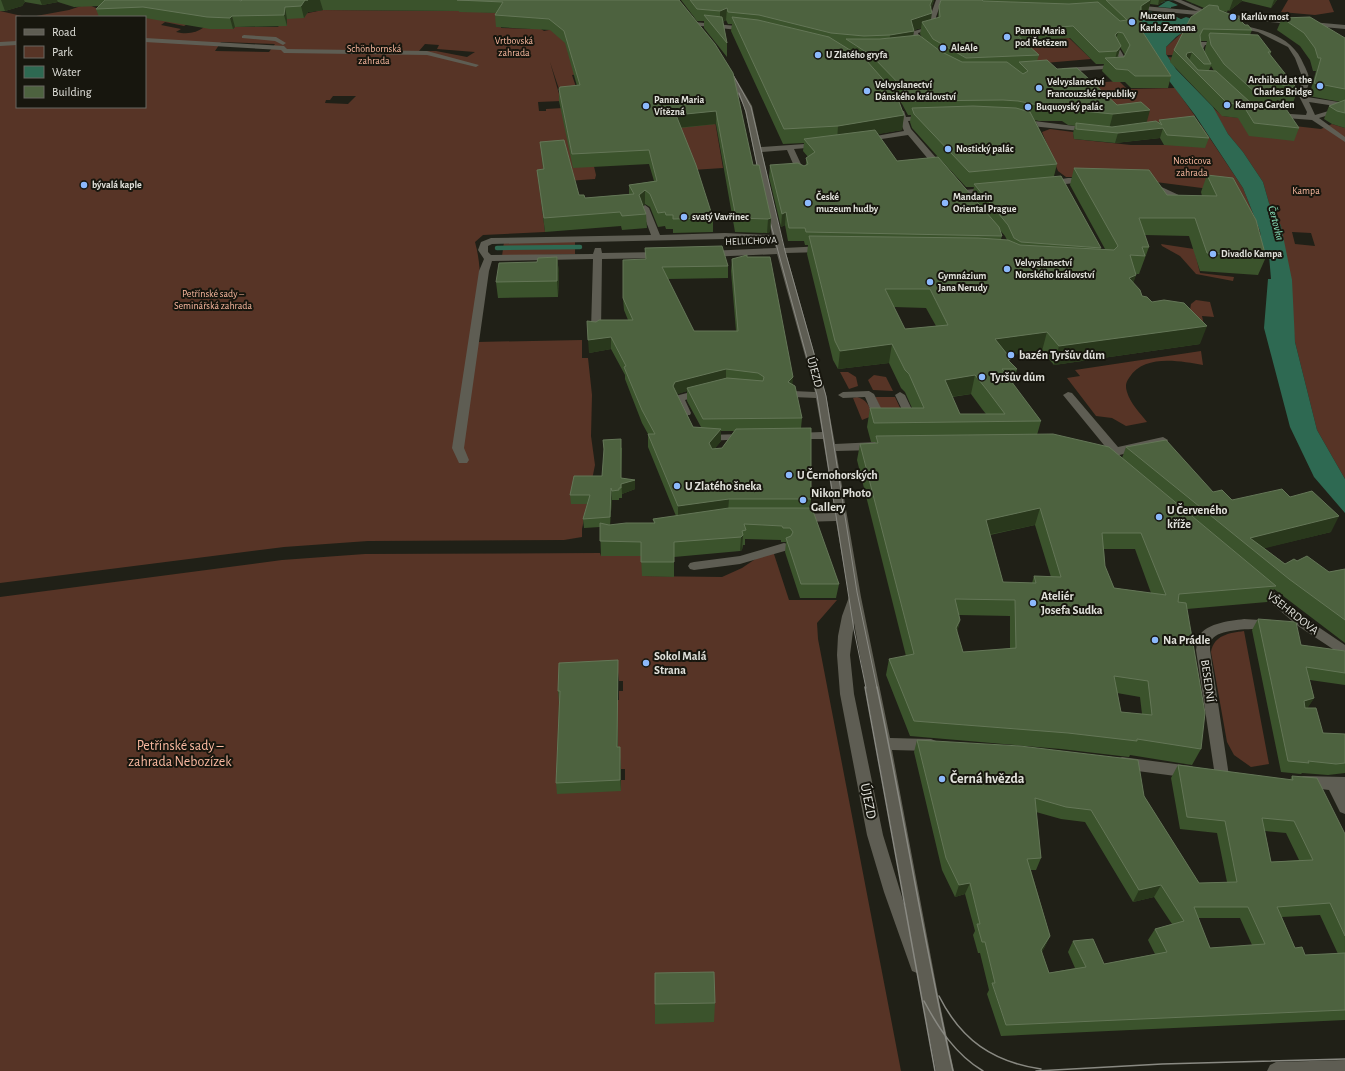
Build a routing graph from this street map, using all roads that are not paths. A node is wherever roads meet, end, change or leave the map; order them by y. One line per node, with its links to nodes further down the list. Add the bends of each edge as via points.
1 (939, 0): 22 (street, via 933,17 934,28 914,32 914,46)
2 (1176, 0): 4 (street)
3 (1124, 6): 7 (street)
4 (1204, 12): 5 (street, via 1230,9); 6 (street)
5 (1333, 20)
6 (1237, 27): 14 (street); 30 (street, via 1260,30 1290,46 1306,79 1302,94)
7 (1345, 27)
8 (751, 29): 11 (street, via 692,21)
9 (1326, 30): 13 (street)
10 (163, 34): 12 (street)
11 (703, 34)
12 (198, 35)
13 (1331, 35)
14 (1247, 36)
15 (240, 37): 21 (street, via 276,39 283,43)
16 (146, 40): 21 (street)
17 (16, 43): 18 (street)
18 (0, 44)
19 (1233, 45): 26 (street, via 1202,43 1200,62)
20 (1116, 47): 25 (street, via 1122,58 1117,67)
21 (284, 48): 24 (street, via 284,51 428,53)
22 (929, 54)
23 (722, 59): 44 (street, ÚJEZD, via 748,106)
24 (476, 65)
25 (1068, 70): 27 (street); 28 (street, via 1058,70)
26 (1209, 70)
27 (1076, 77)
28 (1066, 78)
29 (1295, 97): 35 (street)
30 (1304, 100): 32 (street); 35 (street)
31 (898, 107): 37 (street)
32 (1345, 107): 35 (street)
33 (1266, 115): 35 (street)
34 (933, 118): 37 (street)
35 (1313, 118): 41 (street)
36 (1014, 119): 38 (street, via 1033,127)
37 (904, 120): 39 (street)
38 (1101, 132)
39 (911, 135): 40 (street); 46 (street)
40 (860, 140)
41 (1345, 140)
42 (830, 144): 43 (street)
43 (790, 148): 44 (street); 45 (street)
44 (758, 150): 55 (street, ÚJEZD)
45 (802, 175)
46 (947, 176)
47 (1097, 180): 49 (street)
48 (1138, 182): 52 (street)
49 (1039, 184)
50 (1001, 188): 51 (street)
51 (962, 192)
52 (1178, 198)
53 (645, 208): 54 (street)
54 (656, 237): 55 (street, HELLICHOVA); 56 (street, HELLICHOVA)
55 (777, 238): 58 (street, ÚJEZD)
56 (598, 239): 61 (street); 62 (street, HELLICHOVA, via 491,241 484,244 482,249)
57 (836, 249): 58 (street, HELLICHOVA, via 797,249)
58 (782, 252): 60 (street, HELLICHOVA); 66 (street, ÚJEZD)
59 (671, 254): 61 (street)
60 (695, 254)
61 (598, 256): 62 (street); 63 (street)
62 (489, 258): 79 (street, via 484,270 458,448)
63 (596, 330)
64 (713, 389): 73 (street, via 678,398 698,437)
65 (793, 394): 66 (street)
66 (821, 395): 70 (street, ÚJEZD)
67 (843, 395): 68 (street, via 868,394 880,418 897,424 906,421 910,416)
68 (900, 395)
69 (1068, 395): 78 (street)
70 (828, 435): 71 (street); 77 (street, ÚJEZD)
71 (781, 436)
72 (759, 437): 73 (street)
73 (731, 438): 76 (street)
74 (1163, 440): 78 (street)
75 (890, 446): 77 (street)
76 (724, 447)
77 (830, 448): 81 (street, ÚJEZD)
78 (1116, 452): 80 (street, via 1096,457)
79 (463, 460)
80 (1114, 464)
81 (840, 517): 82 (street, via 803,521); 86 (street, ÚJEZD)
82 (789, 518)
83 (784, 547): 84 (street, via 740,560)
84 (694, 566)
85 (1250, 578): 87 (street, VŠEHRDOVA)
86 (855, 597): 89 (street, ÚJEZD); 97 (street, ÚJEZD, via 850,608 844,645 843,667 848,701 878,847)
87 (1303, 622): 88 (street, VŠEHRDOVA); 92 (street, BESEDNÍ, via 1229,626 1209,634 1204,640 1203,650)
88 (1345, 652)
89 (884, 744): 90 (street); 97 (street, ÚJEZD)
90 (945, 746)
91 (1106, 761): 92 (street)
92 (1222, 776): 93 (street)
93 (1237, 777)
94 (1289, 781): 95 (street)
95 (1339, 784): 96 (street)
96 (1345, 807)
97 (930, 1000): 99 (street, ÚJEZD)
98 (1345, 1068): 100 (street)
99 (946, 1071)
100 (1276, 1071)

